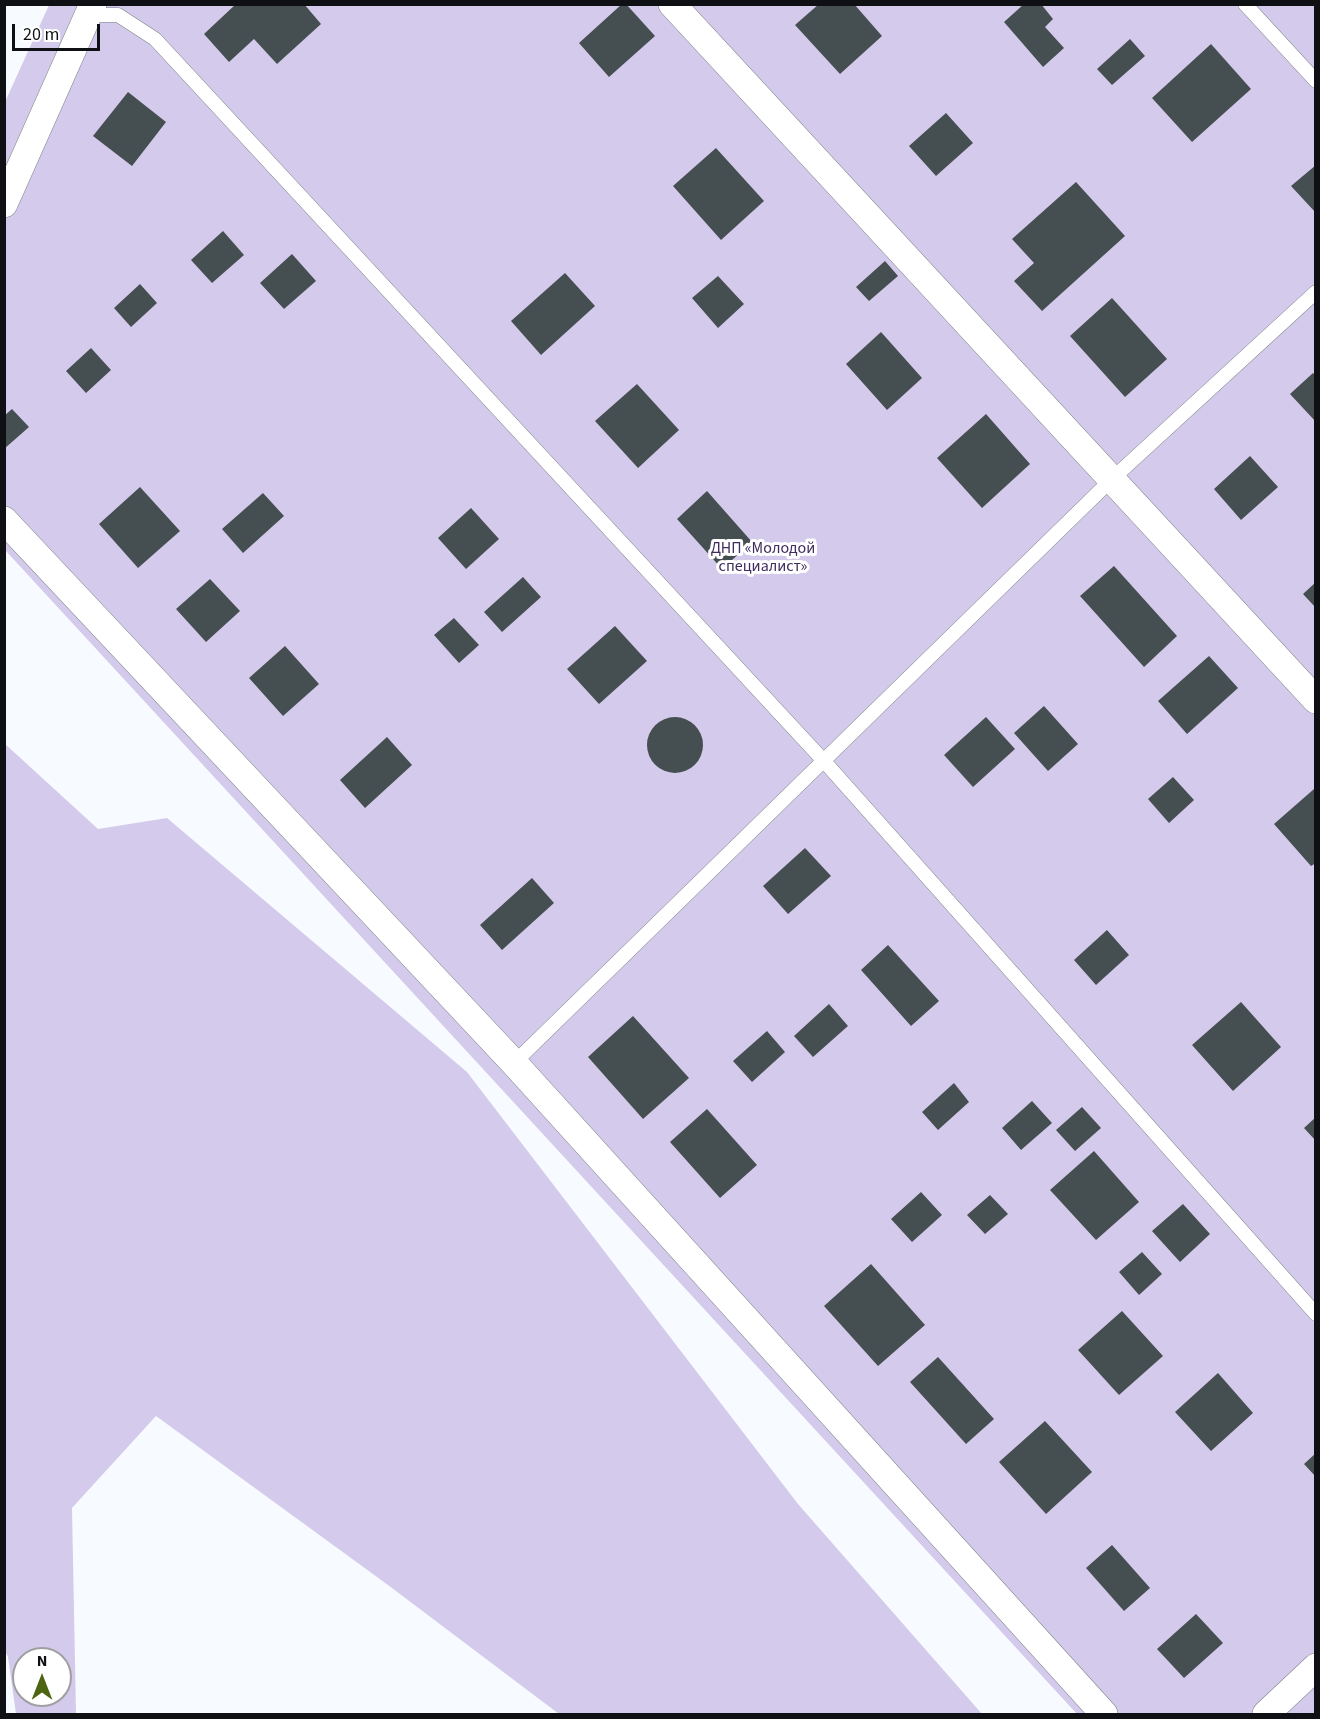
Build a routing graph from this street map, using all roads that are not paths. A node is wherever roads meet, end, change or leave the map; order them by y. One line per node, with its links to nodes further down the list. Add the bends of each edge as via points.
1 (672, 4): 7 (street)
2 (1245, 4): 4 (lane)
3 (90, 10): 5 (street); 10 (lane, via 118,15 154,39)
4 (1316, 81)
5 (4, 204)
6 (1316, 292): 7 (lane)
7 (1111, 480): 9 (street); 10 (lane)
8 (4, 520): 11 (street)
9 (1316, 699)
10 (823, 760): 11 (lane); 12 (lane)
11 (514, 1063): 14 (street)
12 (1316, 1314)
13 (1316, 1667): 15 (street)
14 (1104, 1714)
15 (1266, 1714)

